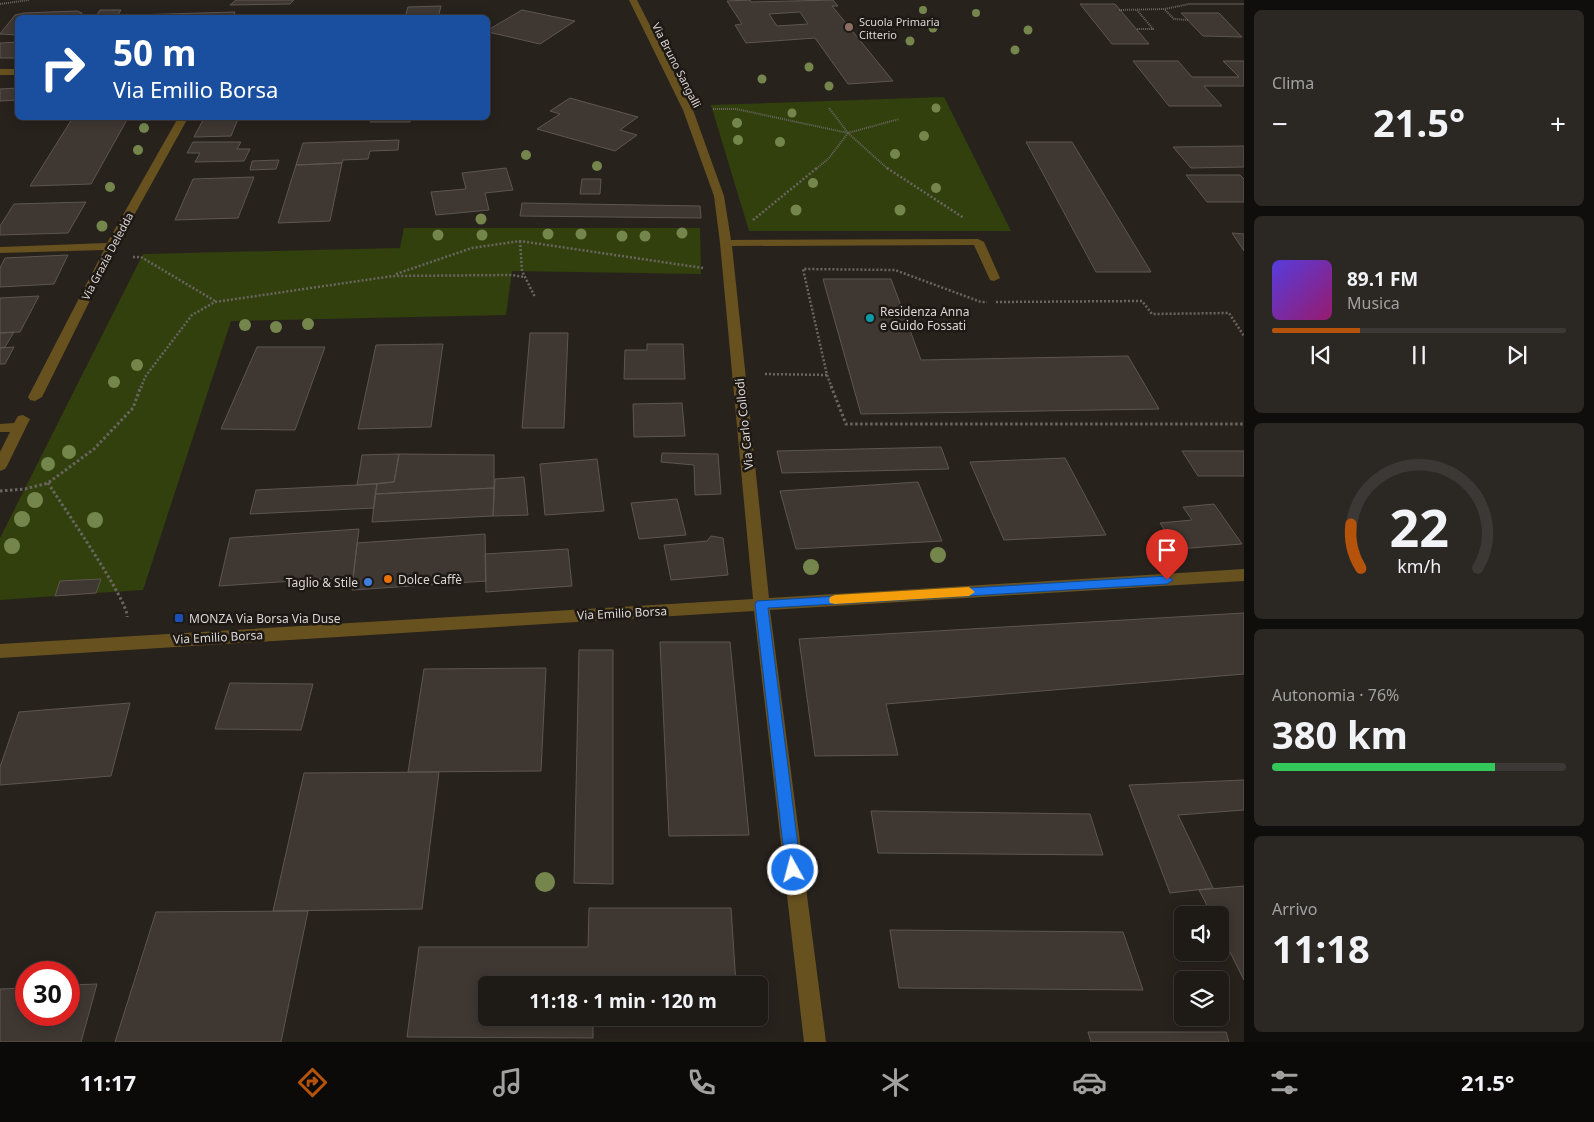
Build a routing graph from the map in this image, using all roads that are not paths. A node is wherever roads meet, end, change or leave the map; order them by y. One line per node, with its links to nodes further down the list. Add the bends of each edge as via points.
1 (633, 0): 5 (street, Via Bruno Sangalli, via 688,110)
2 (0, 72): 3 (street)
3 (15, 72)
4 (183, 120): 8 (street, Via Grazia Deledda)
5 (719, 196): 6 (street, Via Carlo Collodi)
6 (726, 244): 9 (street, via 978,242); 14 (street, Via Carlo Collodi)
7 (0, 250): 8 (street)
8 (108, 252): 10 (street, Via Grazia Deledda)
9 (994, 278)
10 (35, 397)
11 (0, 428): 12 (street, via 21,423)
12 (0, 466)
13 (1244, 576): 14 (street, Via Emilio Borsa)
14 (761, 604): 15 (street, Via Emilio Borsa); 16 (street, Via Carlo Collodi)
15 (0, 651)
16 (815, 1042)

